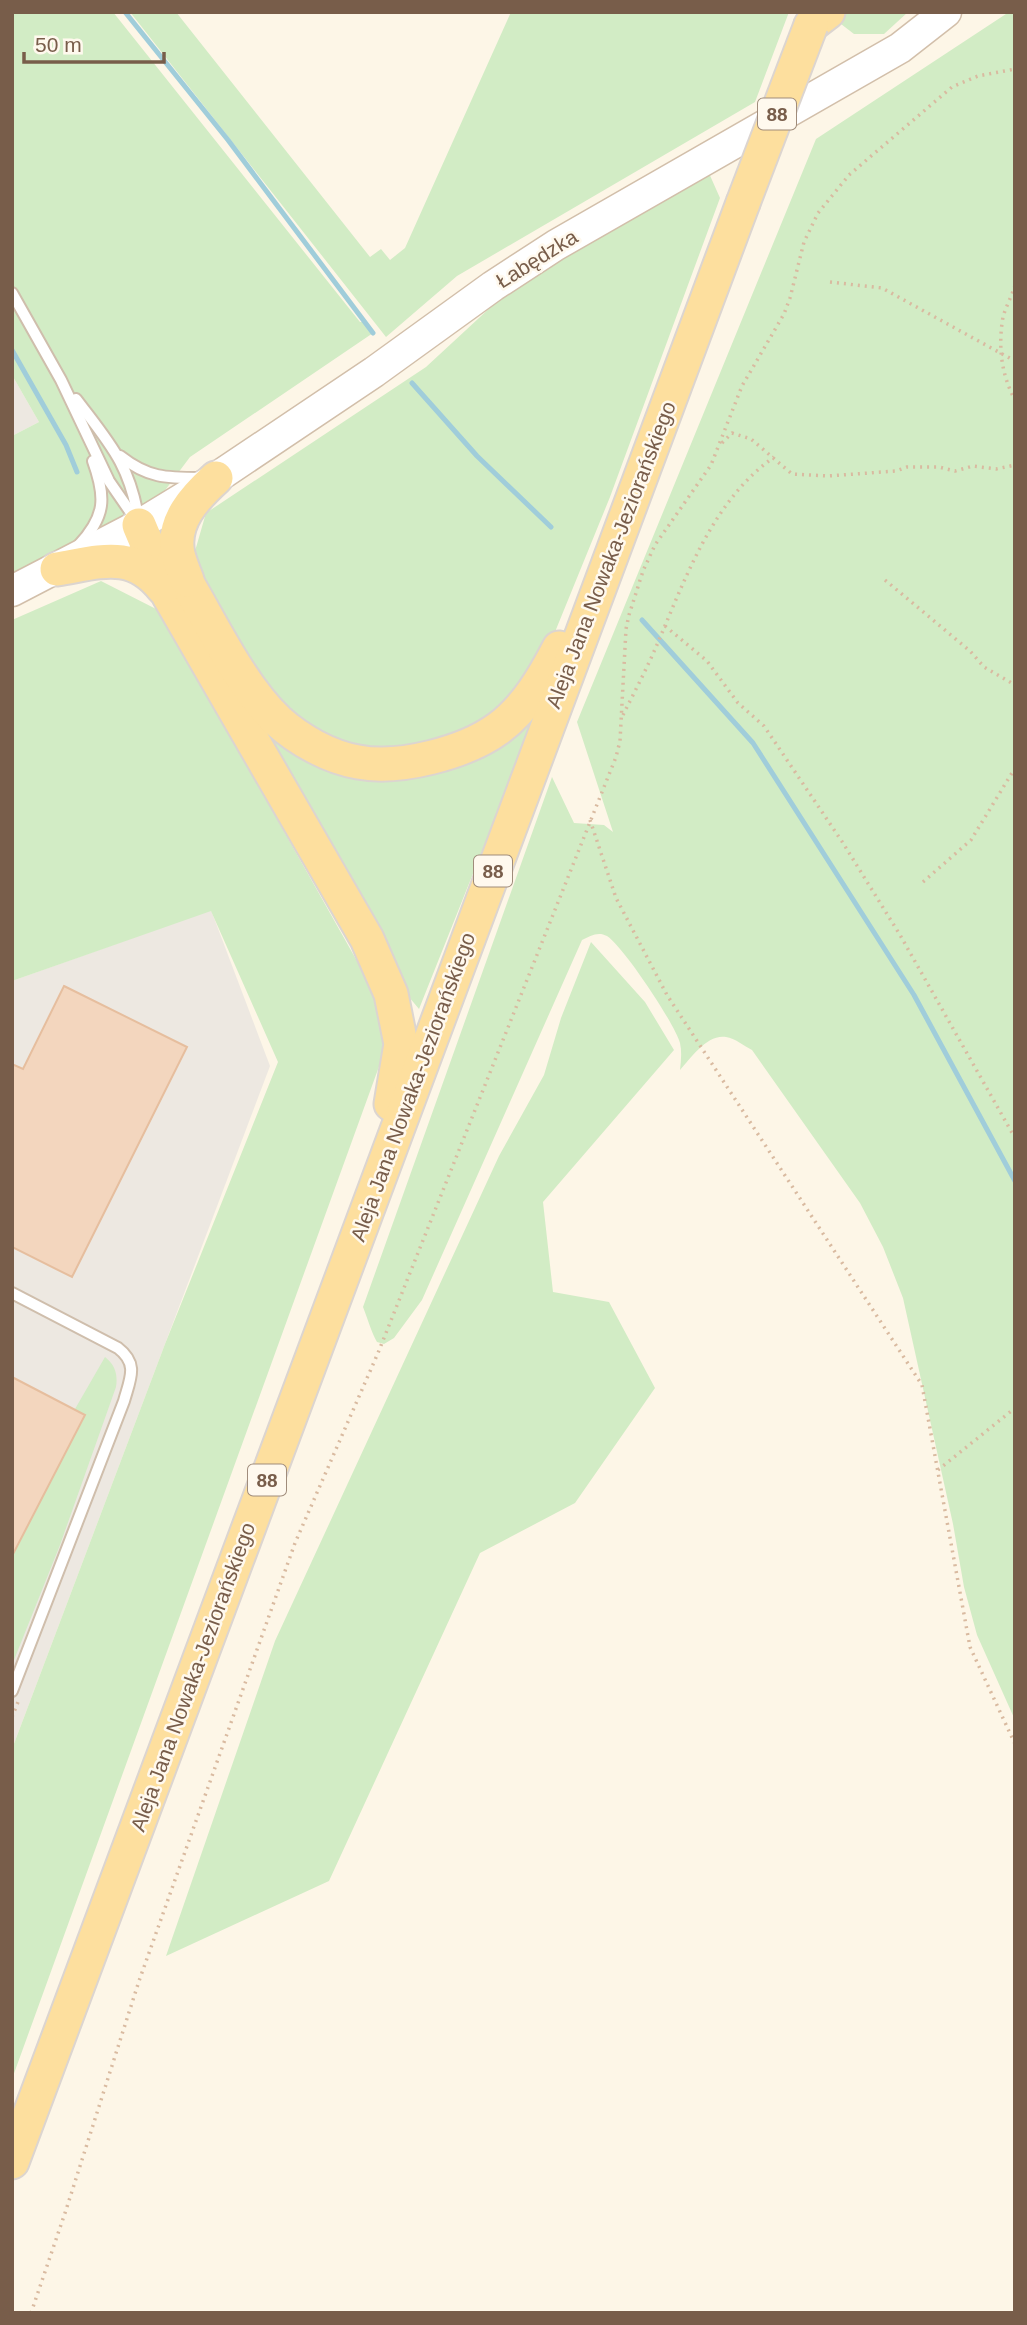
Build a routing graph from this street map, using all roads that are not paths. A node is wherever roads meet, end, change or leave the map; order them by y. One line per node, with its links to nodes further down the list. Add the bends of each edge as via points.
1 (946, 12): 6 (street, Łabędzka, via 900,48 556,245)
2 (819, 17): 8 (main road, Aleja Jana Nowaka-Jeziorańskiego / 88, bridge, via 743,203)
3 (12, 293): 4 (lane)
4 (61, 380): 5 (lane); 7 (lane, via 109,481); 9 (lane, via 102,485 94,529)
5 (119, 455): 6 (lane, via 153,476); 7 (lane, via 135,495)
6 (216, 478): 7 (street, Łabędzka); 10 (main road, via 194,498 183,518 177,538)
7 (139, 525): 9 (street, Łabędzka); 10 (main road)
8 (610, 558): 10 (main road, via 541,682 499,729 444,755 393,762 359,762 332,754 279,721); 12 (main road, Aleja Jana Nowaka-Jeziorańskiego / 88)
9 (57, 569): 10 (main road, via 112,560 131,562); 11 (street, Łabędzka)
10 (178, 589): 12 (main road, via 367,939 391,995 401,1044)
11 (12, 591)
12 (377, 1184): 15 (main road, Aleja Jana Nowaka-Jeziorańskiego / 88)
13 (12, 1293): 14 (lane, via 118,1348 128,1355 132,1366 124,1401)
14 (12, 1691)
15 (12, 2162)

